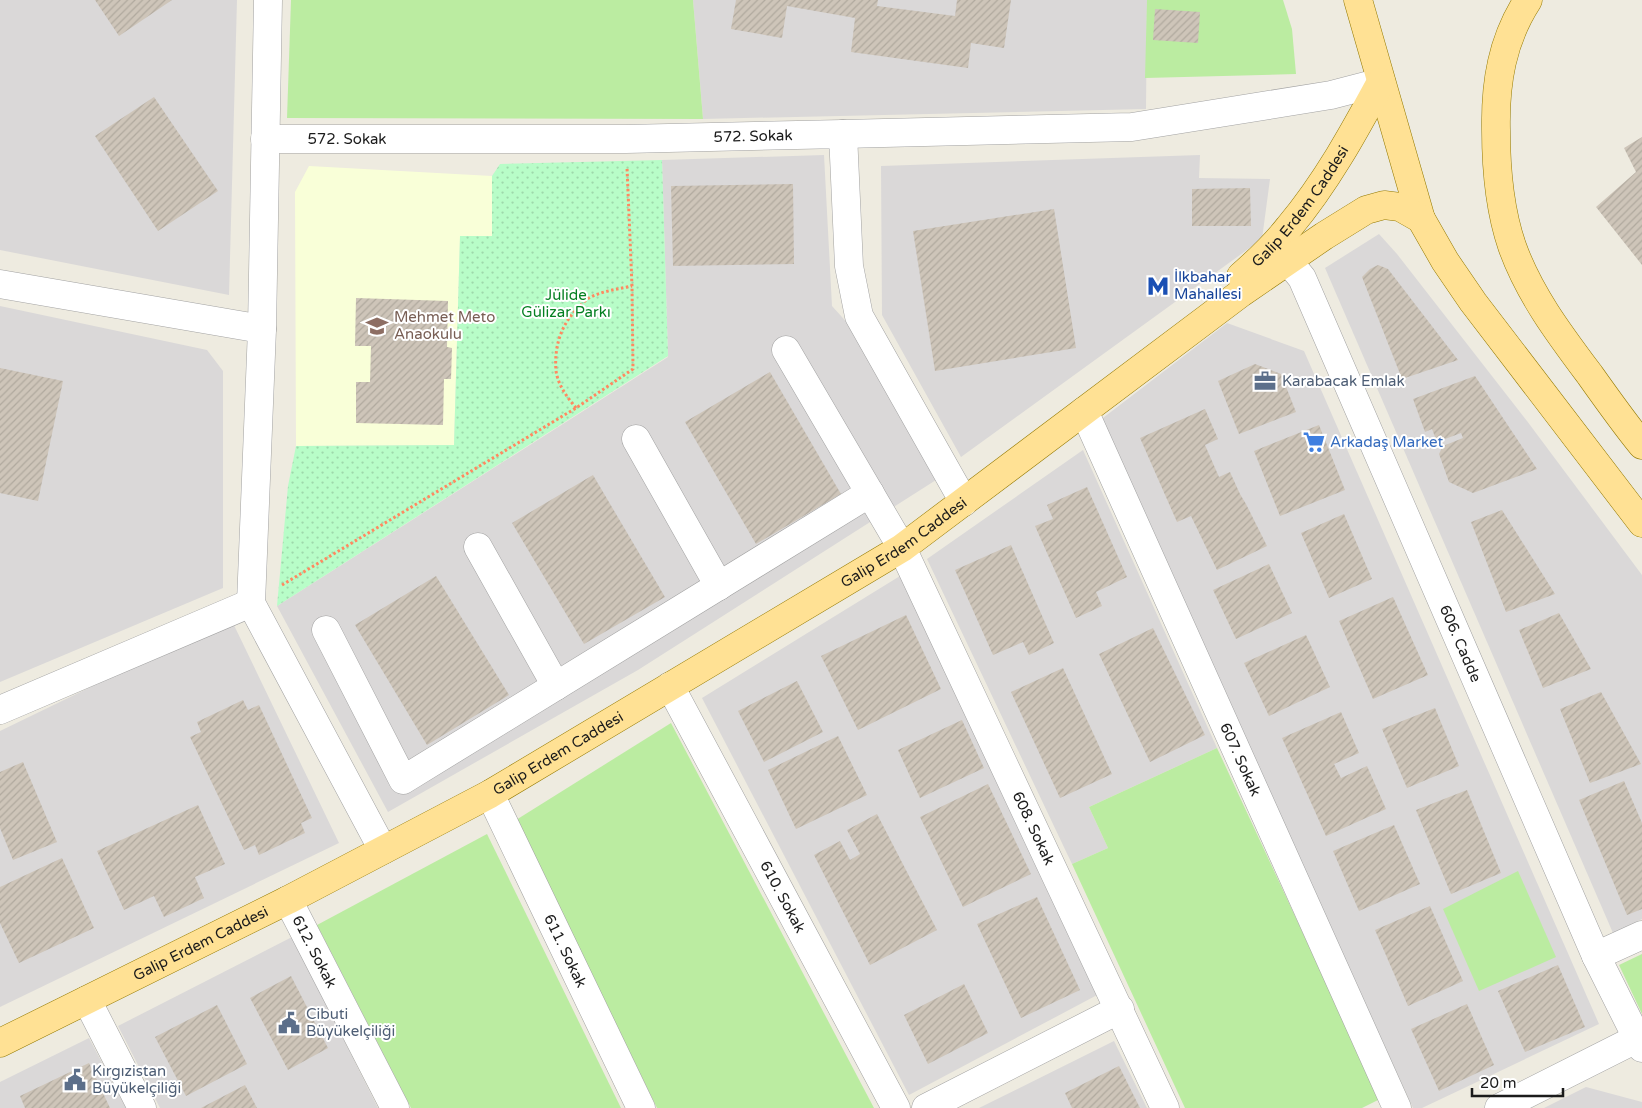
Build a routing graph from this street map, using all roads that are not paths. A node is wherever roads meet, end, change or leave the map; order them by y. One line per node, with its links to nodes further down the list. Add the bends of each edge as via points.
1 (268, 0): 6 (street)
2 (1358, 0): 4 (main road)
3 (1528, 0): 14 (main road, via 1511,30 1497,81 1496,149 1504,216 1522,272 1555,329)
4 (1381, 82): 5 (street, 572. Sokak, via 1331,95 1132,127); 7 (main road); 8 (main road, Galip Erdem Caddesi, via 1344,149 1291,226)
5 (843, 134): 6 (street, 572. Sokak, via 626,139); 16 (street, via 849,266 859,316)
6 (265, 139): 10 (street)
7 (1421, 219): 8 (main road, Galip Erdem Caddesi, via 1400,207 1384,205 1366,210); 17 (main road, via 1473,302)
8 (1281, 252): 12 (main road, Galip Erdem Caddesi, via 1231,286); 30 (street, 606. Cadde, via 1302,278)
9 (0, 284): 10 (street)
10 (262, 329): 21 (street)
11 (786, 350): 15 (street, 608. Sokak)
12 (1084, 411): 16 (main road, Galip Erdem Caddesi); 41 (street, 607. Sokak)
13 (636, 439): 20 (street)
14 (1642, 445)
15 (870, 493): 19 (street, 608. Sokak); 20 (street)
16 (964, 502): 19 (main road, Galip Erdem Caddesi)
17 (1642, 523)
18 (478, 547): 23 (street)
19 (902, 548): 24 (main road, Galip Erdem Caddesi); 32 (street, 608. Sokak)
20 (719, 586): 23 (street)
21 (251, 603): 25 (street); 27 (street)
22 (326, 630): 23 (street, via 403,780)
23 (556, 686)
24 (670, 686): 26 (main road, Galip Erdem Caddesi); 38 (street, 610. Sokak)
25 (0, 710)
26 (490, 794): 27 (main road, Galip Erdem Caddesi); 37 (street, 611. Sokak)
27 (383, 850): 28 (main road, Galip Erdem Caddesi)
28 (288, 900): 31 (main road, Galip Erdem Caddesi); 36 (street, 612. Sokak)
29 (1642, 935): 30 (street)
30 (1596, 956): 34 (street, 606. Cadde)
31 (87, 1000): 33 (main road, Galip Erdem Caddesi); 35 (street)
32 (1120, 1009): 39 (street); 40 (street, 608. Sokak)
33 (0, 1043)
34 (1640, 1043): 42 (street)
35 (142, 1108)
36 (395, 1108)
37 (641, 1108)
38 (896, 1108)
39 (926, 1108)
40 (1166, 1108)
41 (1396, 1108)
42 (1499, 1108)

